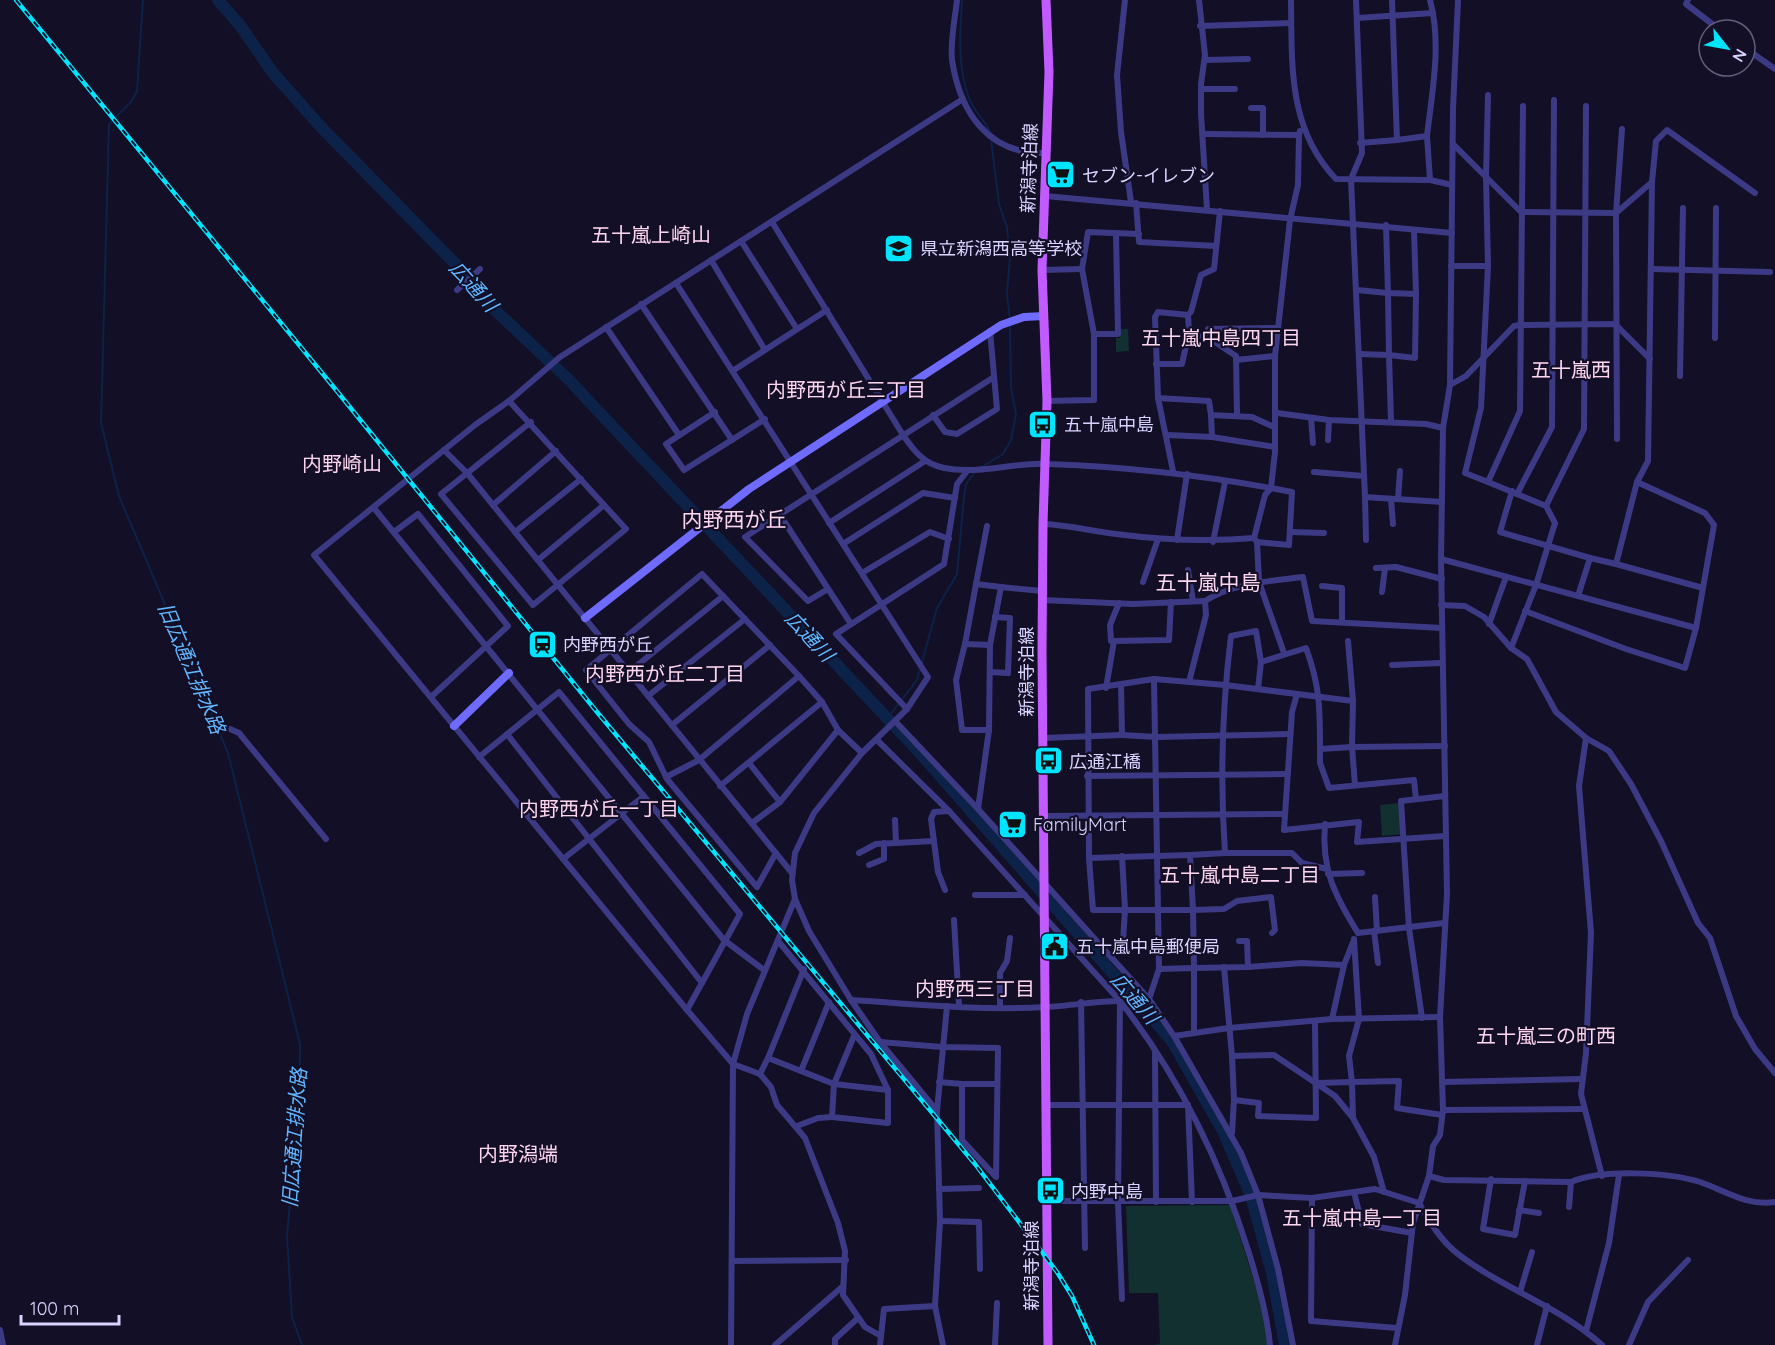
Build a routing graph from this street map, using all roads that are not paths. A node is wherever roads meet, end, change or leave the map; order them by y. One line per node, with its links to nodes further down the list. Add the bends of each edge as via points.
1 (957, 0): 24 (street, via 952,58)
2 (1046, 0): 38 (main road, 新潟寺泊線)
3 (1125, 0): 46 (street, via 1117,75 1121,132)
4 (1199, 0): 16 (street)
5 (1291, 0): 15 (street)
6 (1356, 0): 13 (street)
7 (1392, 0): 12 (street)
8 (1430, 0): 11 (street)
9 (1458, 0): 37 (street)
10 (1688, 0): 14 (street, via 1686,4)
11 (1433, 13): 12 (street); 34 (street, via 1434,71)
12 (1392, 15): 13 (street); 35 (street)
13 (1357, 18): 36 (street)
14 (1704, 18)
15 (1291, 23): 16 (street); 29 (street)
16 (1200, 26): 19 (street)
17 (1757, 56): 20 (street)
18 (1248, 59): 19 (street)
19 (1204, 60): 21 (street)
20 (1775, 69)
21 (1201, 89): 22 (street); 31 (street)
22 (1235, 89)
23 (1488, 95): 39 (street)
24 (963, 99): 38 (street, via 982,132 1016,152); 56 (street)
25 (1554, 100): 52 (street)
26 (1523, 106): 51 (street)
27 (1586, 106): 53 (street)
28 (1251, 108): 32 (street, via 1263,108)
29 (1301, 125): 33 (street); 40 (street, via 1320,162 1336,179)
30 (1622, 129): 54 (street)
31 (1204, 134): 32 (street); 49 (street)
32 (1263, 135): 33 (street)
33 (1299, 135): 55 (street, via 1298,185)
34 (1427, 136): 35 (street); 41 (street)
35 (1396, 140): 36 (street)
36 (1360, 143): 40 (street, via 1362,153)
37 (1453, 144): 39 (street); 43 (street)
38 (1046, 153): 45 (main road, 新潟寺泊線)
39 (1486, 177): 51 (street); 67 (street)
40 (1351, 179): 41 (street); 57 (street)
41 (1430, 180): 43 (street)
42 (1652, 182): 44 (street, via 1656,141 1667,130); 54 (street); 69 (street)
43 (1452, 185): 61 (street)
44 (1755, 193)
45 (1045, 196): 46 (street); 70 (main road, 新潟寺泊線)
46 (1134, 202): 49 (street); 62 (street)
47 (1683, 208): 71 (street)
48 (1716, 208): 73 (street)
49 (1207, 209): 50 (street)
50 (1220, 211): 55 (street); 64 (street)
51 (1521, 212): 52 (street); 86 (street)
52 (1553, 213): 53 (street); 87 (street)
53 (1584, 213): 54 (street); 84 (street)
54 (1616, 213): 85 (street)
55 (1290, 220): 57 (street); 89 (street)
56 (772, 222): 63 (street); 81 (street)
57 (1354, 225): 58 (street); 77 (street)
58 (1386, 225): 59 (street); 78 (street)
59 (1414, 230): 61 (street); 79 (street)
60 (1116, 233): 62 (street); 68 (street, via 1089,232); 93 (street, via 1118,334)
61 (1452, 233): 66 (street)
62 (1139, 234): 64 (street, via 1139,242)
63 (741, 241): 65 (street); 90 (street)
64 (1216, 246): 82 (street, via 1214,269 1201,275)
65 (711, 260): 75 (street); 96 (street)
66 (1451, 266): 67 (street); 107 (street)
67 (1488, 266): 100 (street)
68 (1082, 269): 70 (street); 93 (street)
69 (1651, 269): 71 (street); 101 (street)
70 (1042, 270): 83 (main road, 新潟寺泊線)
71 (1682, 270): 73 (street); 105 (street)
72 (478, 271): 76 (street)
73 (1716, 271): 74 (street); 95 (street)
74 (1770, 272)
75 (676, 283): 80 (street); 104 (street)
76 (457, 290)
77 (1357, 290): 78 (street); 97 (street)
78 (1388, 294): 79 (street); 98 (street)
79 (1416, 294): 98 (street, via 1415,358)
80 (641, 304): 88 (street); 112 (street)
81 (827, 310): 90 (street); 110 (street)
82 (1188, 315): 92 (street); 103 (street, via 1158,312)
83 (1044, 316): 91 (street, via 1014,319); 111 (main road, 新潟寺泊線)
84 (1584, 324): 85 (street); 87 (street); 159 (street, via 1584,429)
85 (1615, 324): 101 (street); 129 (street)
86 (1519, 325): 87 (street); 100 (street); 148 (street, via 1520,411)
87 (1555, 325): 151 (street, via 1552,427)
88 (606, 327): 109 (street, via 557,360); 125 (street)
89 (1278, 328): 94 (street, via 1208,329); 99 (street)
90 (797, 329): 96 (street)
91 (990, 331): 106 (street); 110 (street)
92 (1189, 332): 94 (street); 103 (street, via 1182,364)
93 (1094, 334): 111 (street, via 1094,400)
94 (1206, 337): 102 (street, via 1236,356)
95 (1715, 338)
96 (765, 350): 104 (street)
97 (1359, 354): 98 (street); 120 (street)
98 (1389, 355): 122 (street)
99 (1275, 356): 102 (street); 113 (street)
100 (1482, 357): 107 (street, via 1466,376); 148 (street, via 1481,408 1465,473)
101 (1650, 359): 149 (street, via 1648,461)
102 (1236, 360): 114 (street)
103 (1156, 364): 108 (street)
104 (734, 370): 118 (street)
105 (1680, 376)
106 (994, 377): 115 (street); 115 (street, via 997,409 957,434 945,432)
107 (1450, 385): 124 (street)
108 (1158, 398): 116 (street, via 1209,401); 127 (street)
109 (509, 401): 121 (street); 134 (street)
110 (882, 401): 126 (street); 136 (street)
111 (1047, 401): 138 (main road, 新潟寺泊線)
112 (715, 412): 125 (street); 130 (street)
113 (1277, 413): 117 (street); 123 (street)
114 (1237, 414): 116 (street); 123 (street)
115 (933, 415): 126 (street)
116 (1211, 415): 128 (street)
117 (1311, 418): 119 (street); 132 (street)
118 (765, 419): 130 (street); 136 (street)
119 (1329, 420): 120 (street); 131 (street)
120 (1362, 420): 122 (street); 145 (street)
121 (531, 422): 135 (street); 143 (street)
122 (1390, 422): 124 (street)
123 (1274, 427): 133 (street)
124 (1443, 428): 156 (street)
125 (679, 435): 130 (street, via 666,444 684,470)
126 (903, 435): 137 (street); 152 (street)
127 (1167, 435): 128 (street); 140 (street)
128 (1212, 437): 133 (street)
129 (1617, 439)
130 (732, 440)
131 (1328, 440)
132 (1313, 443)
133 (1275, 447): 150 (street)
134 (444, 450): 143 (street); 160 (street)
135 (556, 451): 146 (street); 157 (street)
136 (790, 460): 152 (street); 209 (street, via 708,519)
137 (925, 461): 139 (street, via 943,468); 162 (street)
138 (1044, 464): 139 (street); 140 (street); 163 (main road, 新潟寺泊線)
139 (968, 470): 154 (street, via 957,484)
140 (1173, 471): 144 (street)
141 (1400, 471): 155 (street)
142 (1314, 472): 145 (street)
143 (467, 473): 157 (street); 191 (street, via 441,494 533,604)
144 (1187, 474): 147 (street); 172 (street)
145 (1364, 476): 153 (street)
146 (581, 479): 158 (street); 167 (street)
147 (1225, 482): 150 (street); 175 (street)
148 (1488, 482): 151 (street)
149 (1637, 483): 181 (street); 195 (street, via 1711,518 1714,525)
150 (1271, 488): 168 (street, via 1292,492); 173 (street, via 1265,495)
151 (1514, 493): 159 (street); 177 (street, via 1500,532)
152 (813, 495): 161 (street); 162 (street)
153 (1365, 497): 155 (street); 174 (street)
154 (955, 498): 170 (street); 176 (street, via 923,493)
155 (1394, 499): 156 (street); 164 (street)
156 (1442, 502): 179 (street)
157 (493, 505): 167 (street)
158 (604, 505): 180 (street); 191 (street, via 626,529)
159 (1546, 506): 177 (street, via 1555,523)
160 (374, 508): 166 (street); 240 (street, via 314,555)
161 (780, 515): 196 (street); 196 (street, via 745,537 808,601)
162 (829, 523): 176 (street)
163 (1043, 524): 171 (street); 198 (main road, 新潟寺泊線)
164 (1393, 524)
165 (987, 526): 190 (street)
166 (394, 532): 219 (street); 219 (street, via 418,514 433,532 508,626)
167 (515, 532): 180 (street)
168 (1290, 532): 169 (street); 173 (street, via 1289,545)
169 (1324, 533)
170 (949, 538): 185 (street, via 930,532); 205 (street, via 944,564)
171 (1158, 539): 172 (street); 188 (street)
172 (1177, 540): 175 (street)
173 (1256, 540): 175 (street); 189 (street)
174 (1366, 540)
175 (1214, 542)
176 (843, 544): 185 (street)
177 (1548, 546): 178 (street); 192 (street)
178 (1590, 558): 181 (street); 200 (street)
179 (1441, 559): 186 (street); 187 (street)
180 (538, 560): 191 (street)
181 (1616, 564): 195 (street)
182 (1376, 568): 183 (street)
183 (1385, 568): 187 (street, via 1396,567); 197 (street)
184 (1188, 570): 201 (street)
185 (862, 573): 205 (street)
186 (1506, 577): 192 (street); 213 (street)
187 (1442, 579): 206 (street)
188 (1143, 582)
189 (1259, 582): 202 (street, via 1215,594); 211 (street, via 1303,577 1312,621); 224 (street)
190 (976, 584): 194 (street); 218 (street)
191 (558, 585): 209 (street)
192 (1536, 585): 200 (street); 207 (street)
193 (1322, 586): 211 (street, via 1342,588)
194 (1001, 587): 198 (street); 208 (street)
195 (1703, 588): 215 (street)
196 (828, 590): 212 (street)
197 (1382, 591)
198 (1042, 595): 204 (street); 257 (main road, 新潟寺泊線)
199 (723, 596): 210 (street); 223 (street, via 702,574); 228 (street)
200 (1578, 596): 215 (street)
201 (1193, 601): 202 (street); 203 (street)
202 (1205, 601): 233 (street, via 1206,615)
203 (1171, 602): 204 (street); 216 (street, via 1169,640)
204 (1119, 603): 216 (street, via 1110,625)
205 (882, 604): 212 (street); 244 (street, via 928,677)
206 (1441, 605): 213 (street, via 1465,606); 214 (street)
207 (1525, 611): 215 (street, via 1685,668); 222 (street)
208 (994, 617): 221 (street); 229 (street, via 1010,618 1008,673)
209 (585, 618): 223 (street)
210 (745, 619): 220 (street); 239 (street)
211 (1342, 621): 214 (street)
212 (851, 624): 244 (street, via 836,634)
213 (1489, 624): 222 (street)
214 (1442, 628): 226 (street)
215 (1696, 628)
216 (1114, 641): 236 (street)
217 (1348, 641): 242 (street)
218 (965, 644): 221 (street); 251 (street, via 956,680 962,730)
219 (486, 645): 230 (street); 240 (street)
220 (770, 645): 231 (street); 247 (street)
221 (990, 645): 229 (street)
222 (1511, 648): 259 (street, via 1527,659 1556,712)
223 (610, 650): 228 (street); 272 (street, via 586,670 629,724 649,742)
224 (1284, 653): 225 (street); 241 (street, via 1306,648)
225 (1261, 662): 234 (street, via 1256,631 1231,636); 237 (street)
226 (1441, 663): 227 (street); 261 (street)
227 (1392, 664)
228 (629, 672): 239 (street)
229 (990, 672): 251 (street)
230 (509, 673): 245 (street); 248 (street)
231 (799, 676): 243 (street); 266 (street)
232 (1154, 679): 233 (street); 235 (street); 256 (street)
233 (1189, 682): 234 (street)
234 (1225, 685): 237 (street); 255 (street)
235 (1121, 686): 236 (street); 254 (street)
236 (1106, 688): 258 (street, via 1089,689)
237 (1258, 689): 238 (street)
238 (1297, 694): 241 (street); 253 (street)
239 (648, 696): 247 (street)
240 (431, 697): 248 (street)
241 (1320, 699): 242 (street); 263 (street)
242 (1353, 701): 262 (street)
243 (822, 702): 250 (street); 267 (street)
244 (907, 709): 246 (street)
245 (538, 710): 252 (street); 275 (street, via 560,692); 281 (street)
246 (896, 723): 260 (street); 279 (street)
247 (672, 725): 266 (street)
248 (454, 726): 265 (street)
249 (230, 729): 293 (street, via 239,734)
250 (838, 730): 264 (street); 278 (street)
251 (989, 730): 279 (street)
252 (507, 734): 265 (street); 292 (street)
253 (1290, 734): 255 (street); 269 (street)
254 (1122, 735): 256 (street); 258 (street)
255 (1224, 735): 256 (street); 268 (street)
256 (1156, 737): 271 (street)
257 (1043, 738): 258 (street); 284 (main road, 新潟寺泊線)
258 (1087, 738): 270 (street)
259 (1586, 738): 366 (street, via 1609,752 1631,784 1698,923 1710,938 1736,1016); 368 (street, via 1579,786 1591,933)
260 (878, 739): 264 (street); 280 (street)
261 (1445, 746): 262 (street); 276 (street)
262 (1353, 747): 263 (street); 273 (street)
263 (1320, 749): 273 (street, via 1320,763 1329,788)
264 (861, 753): 307 (street, via 814,813 795,853)
265 (479, 757): 304 (street)
266 (699, 760): 272 (street); 274 (street)
267 (749, 763): 274 (street); 278 (street)
268 (1223, 774): 269 (street); 271 (street); 283 (street)
269 (1287, 774): 282 (street)
270 (1087, 776): 271 (street); 286 (street)
271 (1157, 776): 285 (street)
272 (666, 777): 297 (street, via 757,887)
273 (1355, 785): 277 (street, via 1414,780)
274 (720, 786): 288 (street)
275 (644, 796): 281 (street); 326 (street, via 741,914)
276 (1445, 796): 277 (street); 290 (street)
277 (1416, 799): 291 (street, via 1401,801)
278 (780, 802): 288 (street)
279 (978, 809): 309 (street)
280 (949, 812): 294 (street, via 934,812); 311 (street)
281 (622, 813): 292 (street); 326 (street)
282 (1284, 814): 283 (street); 289 (street, via 1284,830)
283 (1223, 815): 285 (street); 299 (street)
284 (1044, 816): 286 (street); 309 (main road, 新潟寺泊線)
285 (1157, 816): 286 (street); 300 (street)
286 (1090, 817): 303 (street)
287 (895, 820): 296 (street)
288 (752, 824): 297 (street)
289 (1325, 824): 291 (street, via 1359,822 1357,842); 306 (street, via 1322,850)
290 (1445, 836): 291 (street); 320 (street)
291 (1404, 837): 321 (street)
292 (589, 838): 304 (street); 338 (street)
293 (326, 839)
294 (934, 842): 296 (street); 310 (street)
295 (884, 843): 296 (street); 298 (street); 305 (street, via 884,859)
296 (896, 843)
297 (776, 853): 307 (street)
298 (859, 853)
299 (1226, 853): 301 (street); 306 (street, via 1292,853 1302,863)
300 (1159, 854): 301 (street); 302 (street); 316 (street)
301 (1190, 855): 317 (street)
302 (1122, 856): 303 (street); 315 (street)
303 (1089, 858): 315 (street, via 1093,910)
304 (563, 859): 349 (street)
305 (870, 865)
306 (1328, 872): 308 (street); 324 (street)
307 (793, 873): 314 (street)
308 (1362, 873)
309 (1044, 882): 318 (main road, 新潟寺泊線); 329 (street)
310 (945, 890)
311 (1025, 895): 312 (street); 318 (street)
312 (975, 896)
313 (1375, 897): 322 (street)
314 (795, 899): 328 (street); 340 (street, via 808,931)
315 (1125, 909): 316 (street); 329 (street, via 1122,942)
316 (1156, 909): 317 (street); 336 (street)
317 (1193, 910): 323 (street, via 1224,909 1237,901 1271,897 1275,930); 333 (street)
318 (1044, 914): 341 (street); 347 (main road, 新潟寺泊線)
319 (954, 920): 345 (street)
320 (1444, 923): 321 (street); 350 (street)
321 (1408, 928): 322 (street); 351 (street)
322 (1376, 931): 324 (street); 330 (street)
323 (1272, 933)
324 (1356, 936): 331 (street); 353 (street)
325 (1010, 938): 346 (street, via 1007,961 1000,973)
326 (726, 940): 337 (street); 338 (street)
327 (1246, 941): 332 (street)
328 (779, 942): 335 (street); 337 (street)
329 (1111, 957): 339 (street)
330 (1378, 963)
331 (1344, 965): 332 (street); 352 (street)
332 (1248, 967): 334 (street)
333 (1194, 968): 334 (street); 336 (street); 356 (street)
334 (1224, 968): 355 (street)
335 (804, 969): 342 (street); 363 (street)
336 (1159, 969): 339 (street)
337 (764, 970): 364 (street)
338 (702, 983): 349 (street)
339 (1149, 999): 348 (street); 358 (street)
340 (851, 1000): 344 (street); 359 (street)
341 (1120, 1001): 343 (street); 348 (street); 381 (street)
342 (829, 1002): 357 (street); 365 (street)
343 (1082, 1002): 347 (street); 380 (street)
344 (947, 1006): 345 (street); 360 (street)
345 (959, 1006): 346 (street)
346 (1000, 1007): 347 (street)
347 (1047, 1007): 378 (main road, 新潟寺泊線)
348 (1126, 1008): 361 (street)
349 (687, 1010): 364 (street)
350 (1440, 1017): 351 (street); 371 (street)
351 (1422, 1018): 353 (street)
352 (1332, 1019): 353 (street); 354 (street)
353 (1359, 1019): 370 (street, via 1349,1056)
354 (1315, 1022): 355 (street); 372 (street)
355 (1229, 1028): 356 (street); 362 (street)
356 (1194, 1033): 358 (street)
357 (854, 1036): 373 (street); 376 (street, via 871,1054)
358 (1174, 1036): 389 (street)
359 (880, 1042): 360 (street); 384 (street)
360 (942, 1047): 369 (street); 375 (street, via 998,1048)
361 (1155, 1050): 379 (street); 382 (street)
362 (1232, 1056): 372 (street, via 1274,1055); 377 (street)
363 (768, 1058): 365 (street); 367 (street)
364 (733, 1064): 367 (street); 419 (street)
365 (801, 1071): 373 (street)
366 (1775, 1073)
367 (760, 1074): 388 (street, via 771,1087 777,1105)
368 (1582, 1079): 371 (street); 383 (street)
369 (939, 1082): 374 (street); 384 (street)
370 (1352, 1082): 372 (street); 385 (street, via 1399,1081 1397,1108); 387 (street)
371 (1442, 1082): 385 (street)
372 (1317, 1083): 377 (street, via 1316,1118 1258,1116 1259,1103); 387 (street, via 1340,1101)
373 (834, 1084): 376 (street); 386 (street)
374 (962, 1084): 375 (street); 375 (street, via 962,1140 996,1177)
375 (997, 1084)
376 (888, 1090): 386 (street, via 888,1124)
377 (1234, 1100): 389 (street)
378 (1047, 1105): 380 (street); 402 (main road, 新潟寺泊線)
379 (1188, 1105): 382 (street); 404 (street); 407 (street)
380 (1083, 1106): 381 (street); 403 (street)
381 (1119, 1106): 382 (street); 405 (street)
382 (1155, 1106): 406 (street)
383 (1584, 1110): 385 (street); 392 (street)
384 (937, 1111): 397 (street)
385 (1442, 1113): 391 (street)
386 (832, 1117): 388 (street)
387 (1353, 1118): 399 (street, via 1374,1157)
388 (797, 1126): 417 (street, via 806,1138 838,1223)
389 (1232, 1134): 400 (street)
390 (1619, 1175): 392 (street); 408 (street, via 1684,1178 1752,1203); 430 (street, via 1609,1244)
391 (1429, 1176): 393 (street, via 1444,1180); 409 (street)
392 (1602, 1176): 395 (street)
393 (1491, 1179): 394 (street); 411 (street, via 1483,1229 1515,1235)
394 (1525, 1181): 395 (street); 411 (street)
395 (1571, 1182): 410 (street)
396 (979, 1188): 397 (street)
397 (939, 1189): 413 (street)
398 (1354, 1192): 399 (street); 401 (street); 414 (street, via 1362,1224)
399 (1384, 1192): 409 (street)
400 (1256, 1196): 401 (street); 404 (street); 441 (street, via 1278,1269)
401 (1312, 1198): 428 (street, via 1311,1321)
402 (1048, 1201): 403 (street); 439 (main road, 新潟寺泊線)
403 (1085, 1201): 405 (street); 415 (street)
404 (1233, 1201): 407 (street); 440 (street, via 1255,1273)
405 (1118, 1202): 406 (street); 423 (street)
406 (1156, 1202): 407 (street)
407 (1192, 1202)
408 (1775, 1202)
409 (1419, 1203): 414 (street); 422 (street, via 1456,1253)
410 (1569, 1207)
411 (1520, 1210): 412 (street)
412 (1539, 1213)
413 (940, 1221): 420 (street, via 980,1222); 425 (street)
414 (1412, 1233): 428 (street)
415 (1085, 1248)
416 (1532, 1252): 422 (street)
417 (846, 1260): 419 (street); 421 (street)
418 (1688, 1260): 445 (street, via 1648,1302)
419 (732, 1261): 434 (street)
420 (980, 1269)
421 (842, 1287): 427 (street); 433 (street)
422 (1520, 1292): 426 (street)
423 (1122, 1299)
424 (997, 1303): 438 (street)
425 (935, 1306): 431 (street, via 884,1309); 437 (street)
426 (1547, 1306): 430 (street); 443 (street)
427 (858, 1318): 431 (street); 435 (street, via 835,1339)
428 (1397, 1328): 442 (street)
429 (0, 1330): 432 (street)
430 (1586, 1331): 444 (street)
431 (881, 1336): 436 (street)
432 (2, 1343)
433 (777, 1344)
434 (732, 1345)
435 (835, 1345)
436 (880, 1345)
437 (943, 1345)
438 (995, 1345)
439 (1048, 1345)
440 (1270, 1345)
441 (1293, 1345)
442 (1395, 1345)
443 (1537, 1345)
444 (1602, 1345)
445 (1629, 1345)

